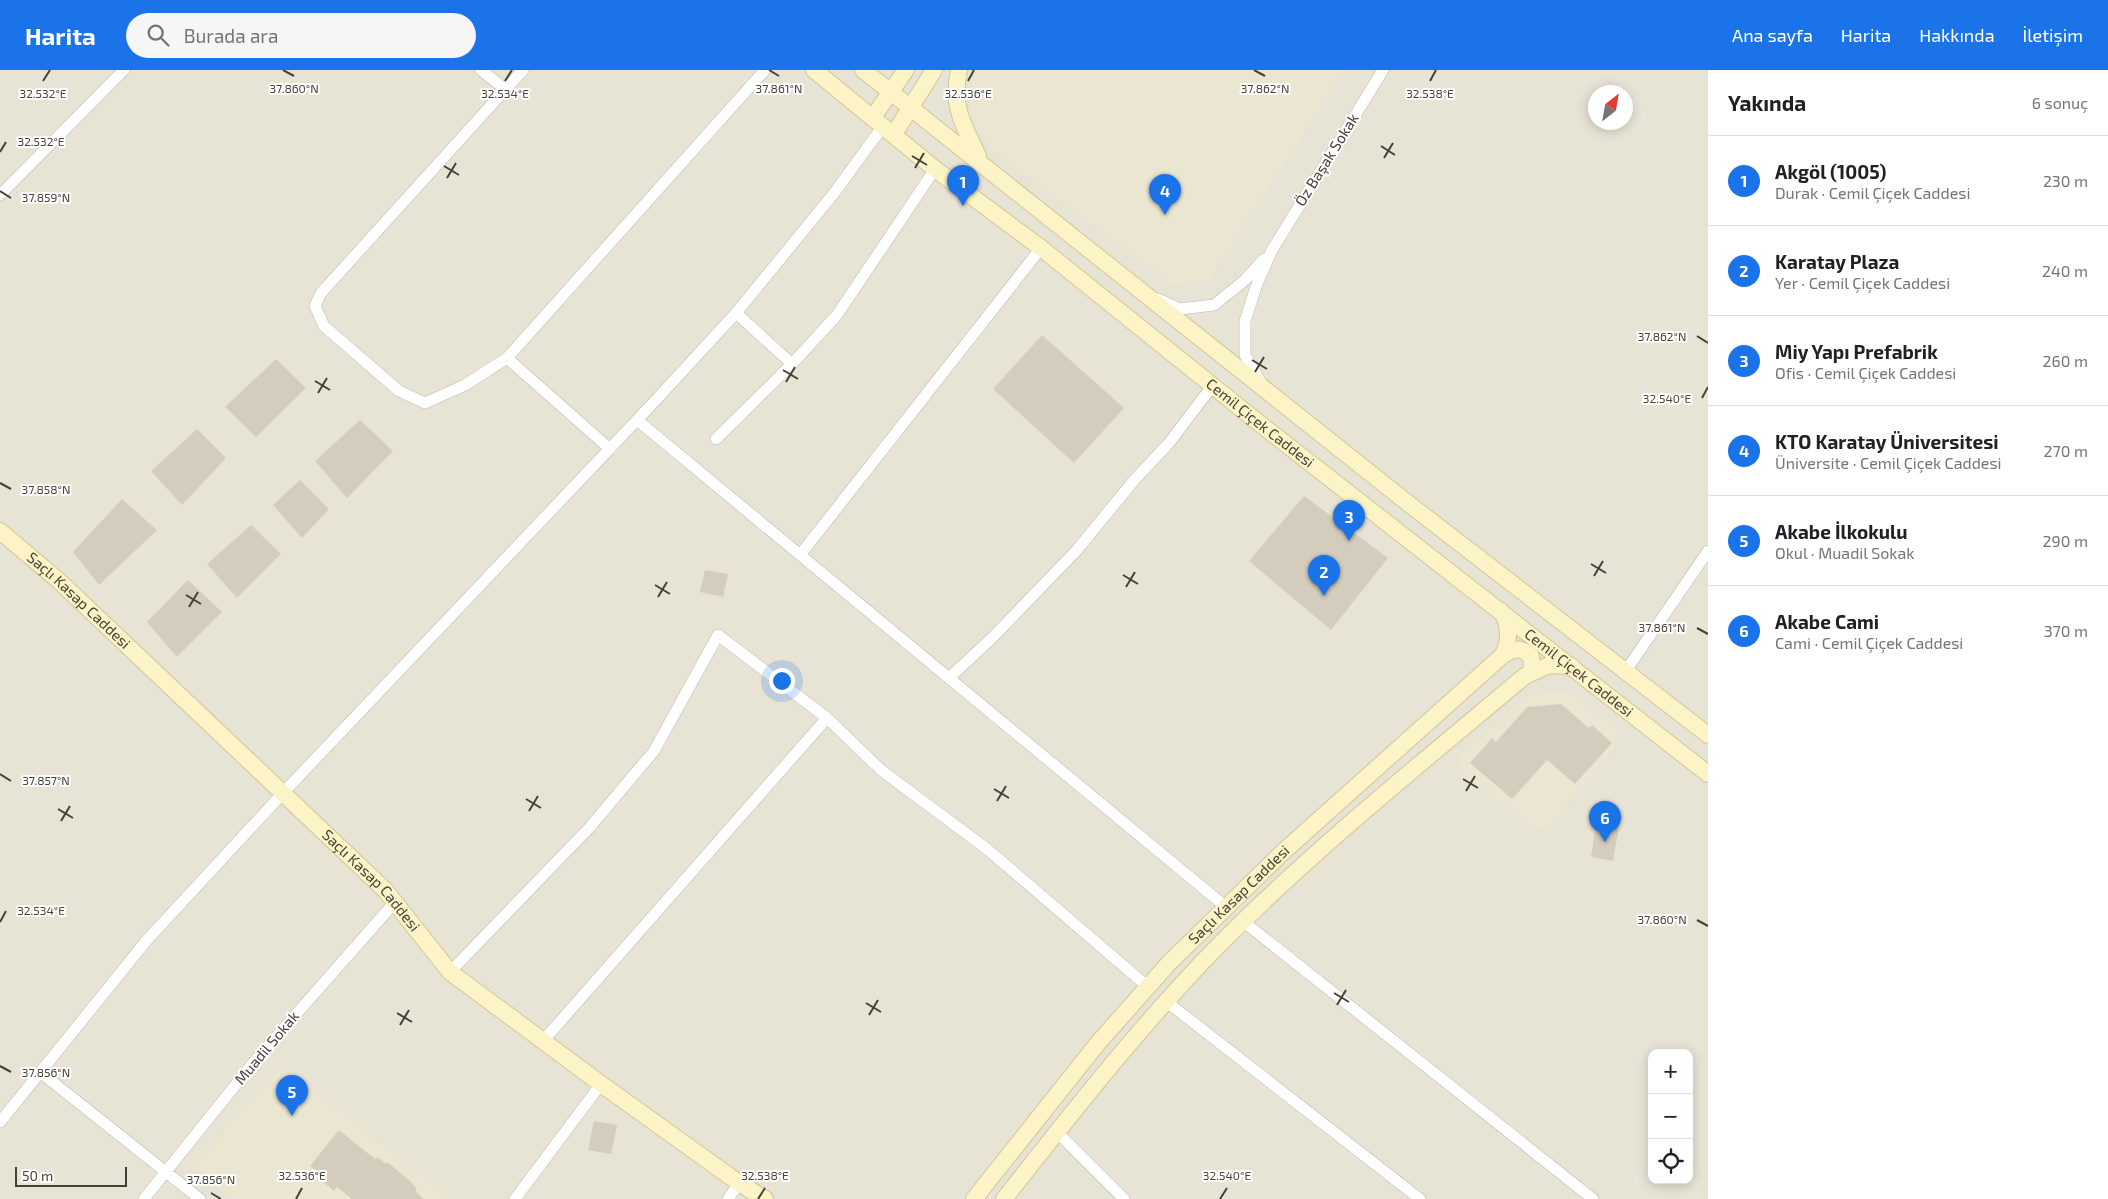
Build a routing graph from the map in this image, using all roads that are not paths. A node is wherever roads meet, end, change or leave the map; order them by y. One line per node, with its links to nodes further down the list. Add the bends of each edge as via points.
1 (124, 70): 17 (street)
2 (481, 70): 11 (street)
3 (523, 70): 11 (street)
4 (765, 70): 22 (street)
5 (814, 70): 14 (street, Cemil Çiçek Caddesi)
6 (863, 70): 12 (street, Cemil Çiçek Caddesi)
7 (906, 70): 12 (street)
8 (934, 70): 13 (street)
9 (959, 70): 15 (street, via 955,90 961,120)
10 (1383, 70): 19 (street, Öz Başak Sokak)
11 (506, 90): 22 (street, via 321,293 315,306 324,326 399,391 425,403 466,385)
12 (891, 92): 13 (street, Cemil Çiçek Caddesi); 14 (street)
13 (911, 106): 14 (street); 15 (street, Cemil Çiçek Caddesi)
14 (884, 126): 16 (street, Cemil Çiçek Caddesi); 21 (street, via 835,192)
15 (980, 161): 20 (street, Cemil Çiçek Caddesi)
16 (935, 169): 18 (street, Cemil Çiçek Caddesi); 23 (street, via 837,315)
17 (0, 196)
18 (1041, 248): 24 (street, Cemil Çiçek Caddesi); 31 (street)
19 (1272, 250): 20 (street, via 1245,280 1214,305 1180,309); 25 (street, via 1245,321 1245,355)
20 (1141, 291): 25 (street, Cemil Çiçek Caddesi)
21 (736, 312): 23 (street); 26 (street)
22 (507, 358): 28 (street)
23 (792, 364): 27 (street)
24 (1213, 386): 32 (street, Cemil Çiçek Caddesi); 37 (street, via 1169,443 1076,551)
25 (1264, 388): 36 (street, Cemil Çiçek Caddesi)
26 (637, 420): 28 (street); 31 (street)
27 (716, 439)
28 (610, 449): 41 (street)
29 (0, 531): 41 (street, Saçlı Kasap Caddesi, via 58,580)
30 (1708, 551): 36 (street)
31 (800, 555): 37 (street)
32 (1501, 611): 33 (street, via 1509,632); 34 (street, Cemil Çiçek Caddesi)
33 (1503, 655): 35 (street, via 1513,649 1522,650 1531,656); 43 (street, Saçlı Kasap Caddesi)
34 (1571, 666): 35 (street, Saçlı Kasap Caddesi, via 1549,665); 40 (street, Cemil Çiçek Caddesi)
35 (1532, 671): 44 (street, Saçlı Kasap Caddesi, via 1413,770)
36 (1626, 672): 39 (street, Cemil Çiçek Caddesi)
37 (949, 678): 43 (street)
38 (826, 718): 45 (street, via 718,635 654,751 590,827); 46 (street, via 881,770 987,849); 48 (street)
39 (1708, 735)
40 (1708, 774)
41 (282, 794): 42 (street, Saçlı Kasap Caddesi); 49 (street, via 147,940)
42 (395, 902): 45 (street, Saçlı Kasap Caddesi); 53 (street, Muadil Sokak, via 254,1062)
43 (1226, 907): 46 (street, Saçlı Kasap Caddesi)
44 (1244, 922): 47 (street, Saçlı Kasap Caddesi); 64 (street)
45 (450, 972): 48 (street, Saçlı Kasap Caddesi)
46 (1147, 986): 60 (street, Saçlı Kasap Caddesi)
47 (1167, 1002): 52 (street, Saçlı Kasap Caddesi); 63 (street)
48 (543, 1041): 50 (street, Saçlı Kasap Caddesi)
49 (40, 1072): 51 (street); 53 (street)
50 (601, 1084): 54 (street, Saçlı Kasap Caddesi); 57 (street)
51 (0, 1122)
52 (1057, 1132): 61 (street, Saçlı Kasap Caddesi); 62 (street)
53 (166, 1171): 55 (street, Muadil Sokak); 56 (street)
54 (739, 1183): 58 (street); 59 (street, Saçlı Kasap Caddesi)
55 (144, 1199)
56 (200, 1199)
57 (515, 1199)
58 (728, 1199)
59 (765, 1199)
60 (974, 1199)
61 (1004, 1199)
62 (1124, 1199)
63 (1420, 1199)
64 (1592, 1199)

